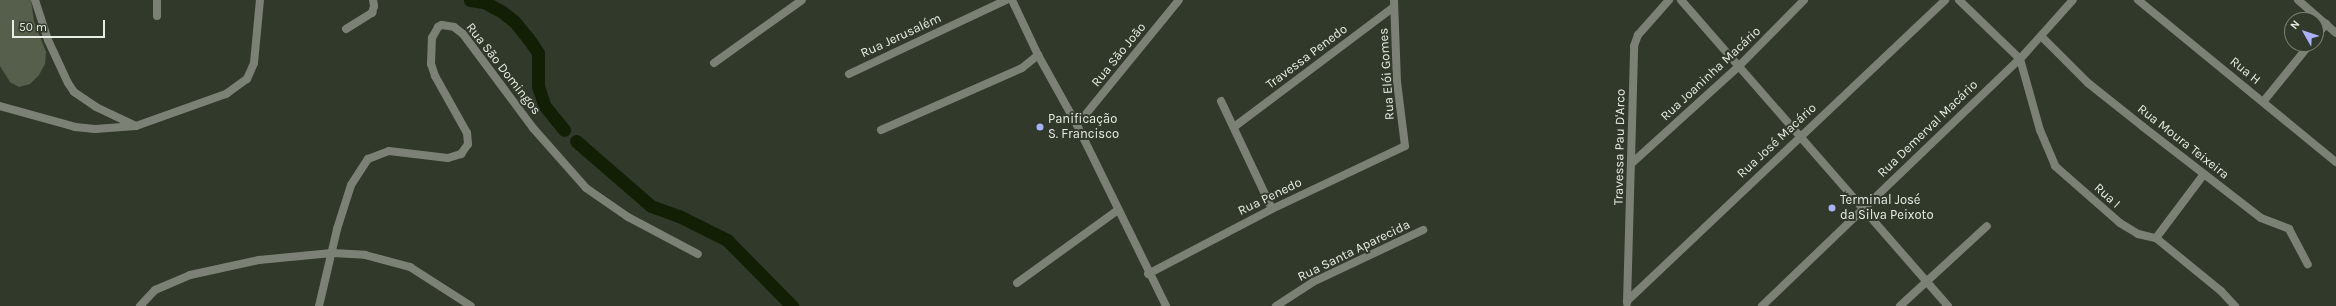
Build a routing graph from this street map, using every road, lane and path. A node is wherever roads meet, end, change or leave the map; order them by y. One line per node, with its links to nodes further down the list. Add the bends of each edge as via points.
1 (35, 0): 34 (street, via 48,40 74,92 96,107)
2 (157, 0): 18 (street)
3 (260, 0): 34 (street, via 257,50 247,79 226,94)
4 (372, 0): 21 (street, via 372,13)
5 (802, 0): 27 (street)
6 (1006, 0): 29 (street, Rua Jerusalém)
7 (1012, 0): 25 (street)
8 (1179, 0): 33 (street, Rua São João)
9 (1669, 0): 40 (street, Travessa Pau D'Arco, via 1641,30 1634,46)
10 (1681, 0): 28 (street)
11 (1804, 0): 28 (street, Rua Joaninha Macário)
12 (1946, 0): 37 (street, Rua José Macário)
13 (1959, 0): 26 (street)
14 (2074, 0): 23 (street, Rua Demerval Macário)
15 (2138, 0): 31 (street, Rua H)
16 (2298, 0): 19 (street)
17 (1394, 4): 35 (street, Travessa Penedo); 38 (street, Rua Elói Gomes, via 1397,82)
18 (157, 16)
19 (2326, 24): 20 (street); 22 (street)
20 (2324, 26)
21 (346, 29)
22 (2336, 33)
23 (2042, 36): 26 (street, Rua Demerval Macário); 41 (street, Rua Moura Teixeira, via 2088,83)
24 (2304, 52): 31 (street)
25 (1038, 55): 33 (street); 36 (street, via 1022,68)
26 (2020, 59): 42 (street, Rua Demerval Macário); 47 (street, Rua I, via 2040,130 2055,166 2120,223 2138,234)
27 (714, 63)
28 (1740, 65): 37 (street); 40 (street, Rua Joaninha Macário)
29 (849, 74)
30 (1221, 101): 35 (street)
31 (2263, 102): 39 (street, Rua H)
32 (0, 106): 34 (street, via 75,127 95,129)
33 (1077, 125): 44 (street)
34 (136, 126)
35 (1234, 127): 43 (street)
36 (881, 130)
37 (1799, 136): 42 (street); 54 (street, Rua José Macário)
38 (1405, 146): 43 (street, Rua Penedo)
39 (2336, 162)
40 (1632, 163): 54 (street, Travessa Pau D'Arco)
41 (2204, 174): 47 (street); 50 (street, Rua Moura Teixeira, via 2261,218 2289,229)
42 (1863, 208): 52 (street); 60 (street, Rua Demerval Macário)
43 (1272, 209): 51 (street, Rua Penedo)
44 (1118, 210): 51 (street); 53 (street)
45 (1987, 226): 52 (street)
46 (1423, 230): 59 (street, Rua Santa Aparecida, via 1313,282)
47 (2156, 238): 63 (street, Rua I, via 2221,291)
48 (332, 253): 49 (street, Rua São Domingos, via 351,185 368,159 389,150 448,158 461,154 468,144 467,133 435,76 431,64 432,38 442,25 454,27 463,34 533,128 586,188 628,217); 55 (street, via 258,260 190,275 155,290); 56 (street); 57 (street, via 366,255 410,267)
49 (698, 254)
50 (2308, 264)
51 (1148, 274): 58 (street)
52 (1927, 281): 61 (street); 62 (street)
53 (1017, 284)
54 (1627, 303)
55 (140, 306)
56 (319, 306)
57 (471, 306)
58 (1166, 306)
59 (1276, 306)
60 (1762, 306)
61 (1900, 306)
62 (1948, 306)
63 (2235, 306)

